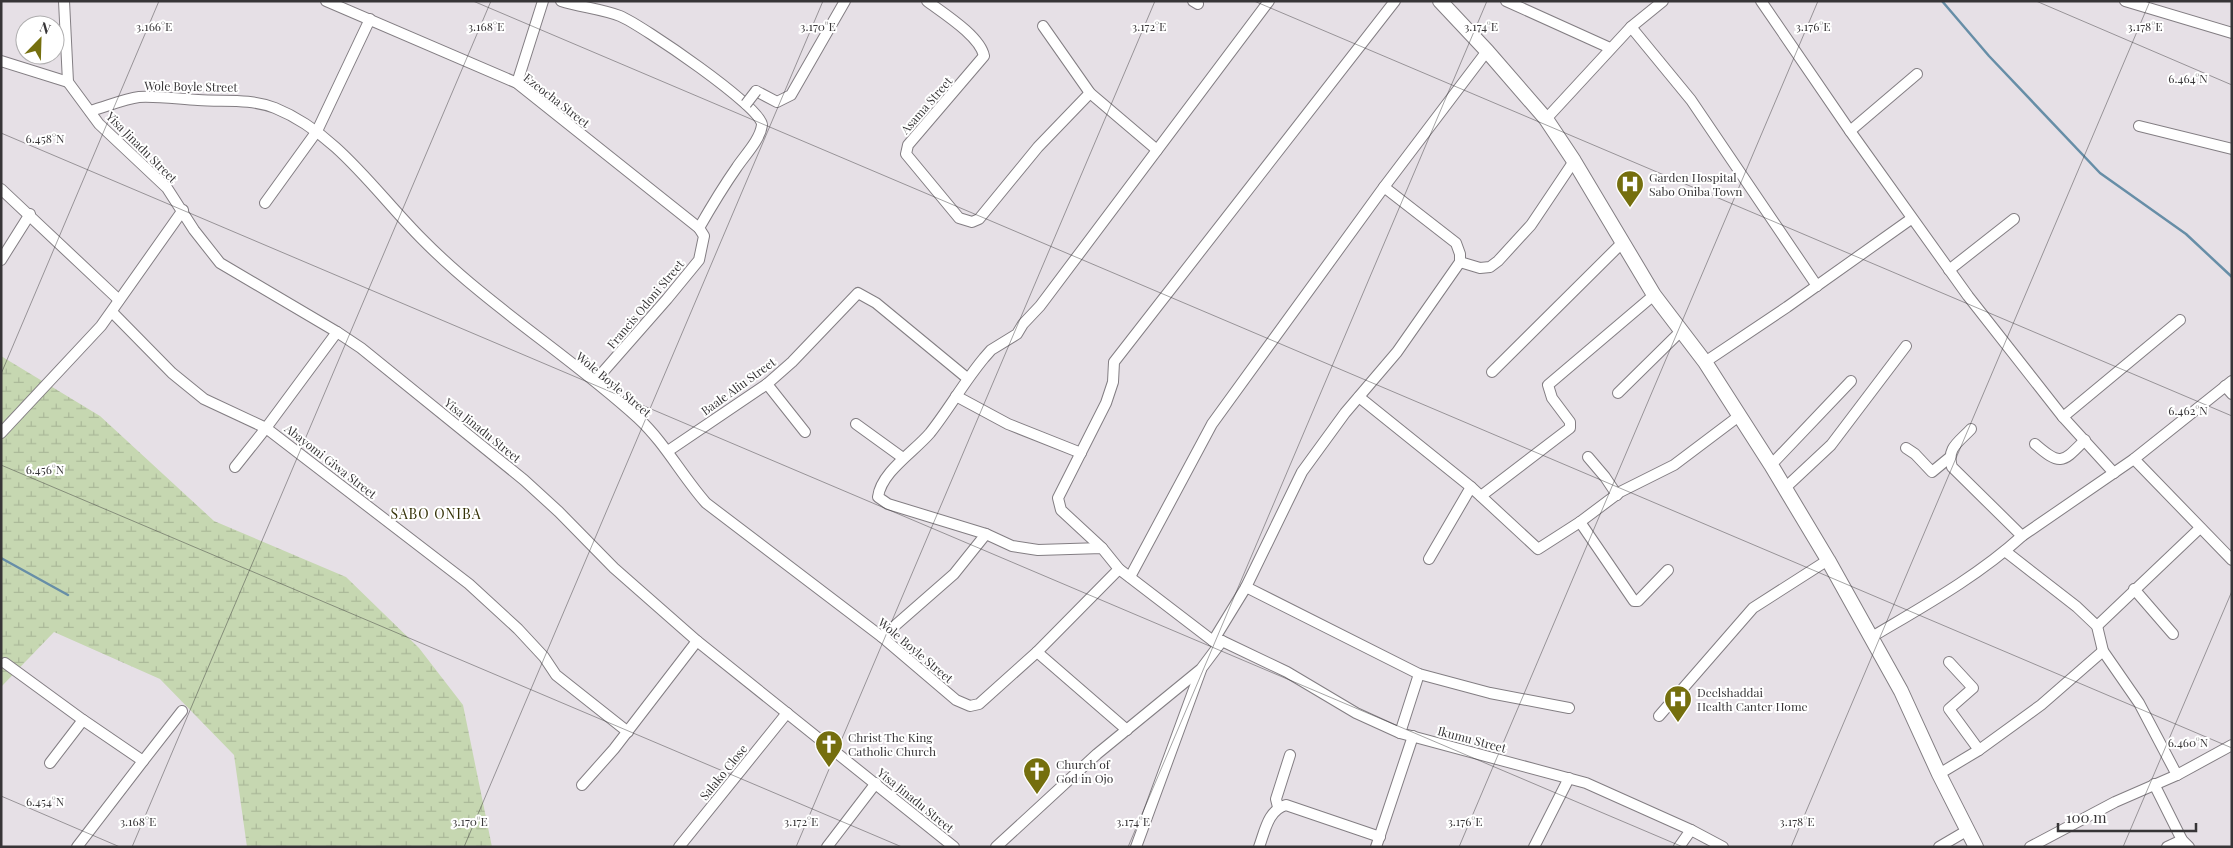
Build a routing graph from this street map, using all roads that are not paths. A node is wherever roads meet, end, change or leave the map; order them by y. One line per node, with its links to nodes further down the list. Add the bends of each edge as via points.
1 (64, 1): 23 (street)
2 (326, 1): 15 (street, Ezeocha Street)
3 (542, 1): 24 (street)
4 (561, 1): 26 (street, via 620,16 668,45)
5 (833, 1): 14 (street)
6 (927, 1): 25 (street, Asama Street, via 959,25 984,56 908,145 906,154 959,218 972,222 978,219 1038,147)
7 (1270, 1): 33 (street)
8 (1395, 1): 76 (street, via 1114,362 1113,382 1106,403)
9 (1440, 1): 20 (main road)
10 (1506, 1): 19 (street)
11 (1663, 1): 17 (street)
12 (1761, 1): 31 (street)
13 (2125, 1): 18 (street)
14 (844, 4): 26 (street, bridge, via 791,94 777,102 756,91)
15 (370, 19): 24 (street, Ezeocha Street); 30 (street)
16 (1043, 26): 25 (street)
17 (1631, 27): 19 (street); 47 (street, via 1691,100)
18 (2232, 34)
19 (1610, 48): 28 (street)
20 (1487, 51): 28 (main road); 35 (street)
21 (1, 61): 23 (street)
22 (1917, 74): 31 (street)
23 (68, 82): 27 (street, Yisa Jinadu Street)
24 (517, 83): 42 (street, Ezeocha Street)
25 (1090, 93): 33 (street)
26 (746, 103): 42 (street, via 763,124)
27 (90, 111): 30 (street, Wole Boyle Street, via 138,97 242,100 274,108); 38 (street, Yisa Jinadu Street, via 99,124 167,188)
28 (1546, 118): 34 (main road)
29 (2139, 126): 32 (street)
30 (318, 131): 37 (street); 58 (street, Wole Boyle Street, via 422,239 474,287)
31 (1850, 131): 40 (street)
32 (2232, 149)
33 (1157, 150): 57 (street, via 1017,334 991,350)
34 (1574, 160): 43 (main road); 45 (street, via 1531,226 1498,261 1490,267 1480,268)
35 (1384, 187): 45 (street, via 1456,244); 99 (street, via 1212,424)
36 (1, 189): 39 (street)
37 (265, 203)
38 (183, 210): 49 (street); 53 (street, Yisa Jinadu Street, via 220,263)
39 (30, 214): 44 (street); 49 (street)
40 (1911, 219): 46 (street); 47 (street)
41 (2014, 219): 46 (street)
42 (699, 228): 58 (street, Francis Odoni Street, via 704,236 699,260)
43 (1622, 244): 48 (main road); 56 (street)
44 (1, 260)
45 (1460, 262): 64 (street, via 1397,352)
46 (1949, 270): 66 (street)
47 (1817, 286): 55 (street)
48 (1654, 295): 52 (main road); 87 (street, via 1548,385 1552,398 1570,422 1570,428)
49 (119, 300): 50 (street)
50 (112, 312): 68 (street, via 172,374 204,399); 71 (street)
51 (2180, 320): 66 (street)
52 (1681, 331): 55 (main road); 62 (street)
53 (337, 332): 68 (street, Abayomi Giwa Street); 106 (street, Yisa Jinadu Street, via 524,480 614,568)
54 (1906, 346): 85 (street, via 1831,446)
55 (1704, 362): 65 (main road)
56 (1492, 372)
57 (968, 378): 60 (street, Baale Aliu Street, via 876,303 858,293); 63 (street)
58 (595, 381): 75 (street, Wole Boyle Street, via 640,419)
59 (1851, 381): 81 (street)
60 (767, 384): 70 (street); 75 (street, Baale Aliu Street)
61 (2230, 387): 80 (street)
62 (1618, 393)
63 (956, 396): 76 (street, via 1008,424); 78 (street, via 929,434)
64 (1359, 396): 84 (street); 100 (street, via 1302,472)
65 (1739, 416): 81 (main road); 86 (street, via 1674,466)
66 (2063, 417): 72 (street)
67 (856, 424): 78 (street)
68 (266, 428): 82 (street); 120 (street, Abayomi Giwa Street, via 469,584 518,629 556,675)
69 (1971, 429): 79 (street, via 1950,451)
70 (805, 432)
71 (1, 433)
72 (2085, 440): 73 (street, via 2062,461); 83 (street)
73 (2035, 444)
74 (1906, 448): 79 (street, via 1932,472)
75 (668, 450): 104 (street, Wole Boyle Street, via 690,485 706,503)
76 (1081, 452): 92 (street, Ikumu Street, via 1058,504)
77 (1588, 457): 86 (street)
78 (903, 458): 90 (street, via 879,488 878,497 888,504)
79 (1949, 458): 91 (street, via 1952,467)
80 (2134, 459): 83 (street); 89 (street)
81 (1771, 464): 85 (main road)
82 (235, 467)
83 (2114, 473): 91 (street)
84 (1471, 487): 87 (street); 94 (street)
85 (1785, 488): 95 (main road)
86 (1617, 495): 88 (street)
87 (1481, 496): 88 (street, via 1538,549)
88 (1580, 522): 98 (street, via 1634,601 1638,601)
89 (2200, 528): 96 (street); 101 (street)
90 (986, 534): 92 (street, via 1012,546 1038,550); 104 (street, via 954,574)
91 (2022, 536): 93 (street)
92 (1102, 548): 97 (street, Ikumu Street)
93 (2005, 551): 102 (street, via 2078,607); 105 (street, via 1948,591)
94 (1429, 559)
95 (1828, 560): 105 (main road); 117 (street, via 1753,608)
96 (2232, 560)
97 (1119, 569): 99 (street, Ikumu Street); 109 (street, Wole Boyle Street)
98 (1668, 570)
99 (1130, 578): 107 (street, Ikumu Street)
100 (1246, 587): 107 (street); 113 (street)
101 (2134, 589): 102 (street); 103 (street)
102 (2097, 626): 108 (street)
103 (2173, 634)
104 (882, 637): 109 (street, Wole Boyle Street, via 956,700 970,706 979,704)
105 (1870, 638): 128 (main road, via 1901,691)
106 (697, 641): 116 (street, Yisa Jinadu Street); 120 (street)
107 (1217, 641): 112 (street); 121 (street, Ikumu Street, via 1287,672 1356,713)
108 (2102, 651): 124 (street, via 2041,705); 129 (street, via 2139,703)
109 (1037, 652): 119 (street)
110 (1948, 662): 124 (street, via 1973,688 1949,709)
111 (5, 663): 118 (street)
112 (1201, 669): 119 (street); 144 (street)
113 (1419, 674): 114 (street, via 1490,693); 121 (street)
114 (1569, 708)
115 (182, 711): 126 (street)
116 (787, 713): 131 (street, Yisa Jinadu Street); 140 (street, Salako Close)
117 (1659, 716)
118 (83, 720): 126 (street); 127 (street)
119 (1127, 730): 143 (street)
120 (628, 732): 133 (street)
121 (1400, 732): 122 (street, Ikumu Street)
122 (1413, 736): 130 (street, Ikumu Street); 137 (street)
123 (2232, 746): 129 (street)
124 (1979, 750): 128 (street)
125 (1290, 755): 134 (street, via 1276,799)
126 (143, 761): 139 (street)
127 (50, 763)
128 (1939, 774): 136 (main road)
129 (2177, 776): 132 (street)
130 (1569, 778): 135 (street, Ikumu Street); 146 (street)
131 (876, 784): 141 (street); 142 (street, Yisa Jinadu Street)
132 (2154, 784): 138 (street); 151 (street)
133 (582, 785)
134 (1278, 807): 137 (street, via 1286,805); 145 (street, via 1272,812)
135 (1691, 830): 147 (street); 148 (street, Ikumu Street)
136 (1968, 830): 149 (street); 150 (main road)
137 (1378, 842)
138 (2186, 844): 152 (street)
139 (77, 847)
140 (679, 847)
141 (827, 847)
142 (954, 847)
143 (996, 847)
144 (1136, 847)
145 (1259, 847)
146 (1534, 847)
147 (1679, 847)
148 (1723, 847)
149 (1939, 847)
150 (1976, 847)
151 (2030, 847)
152 (2168, 847)

